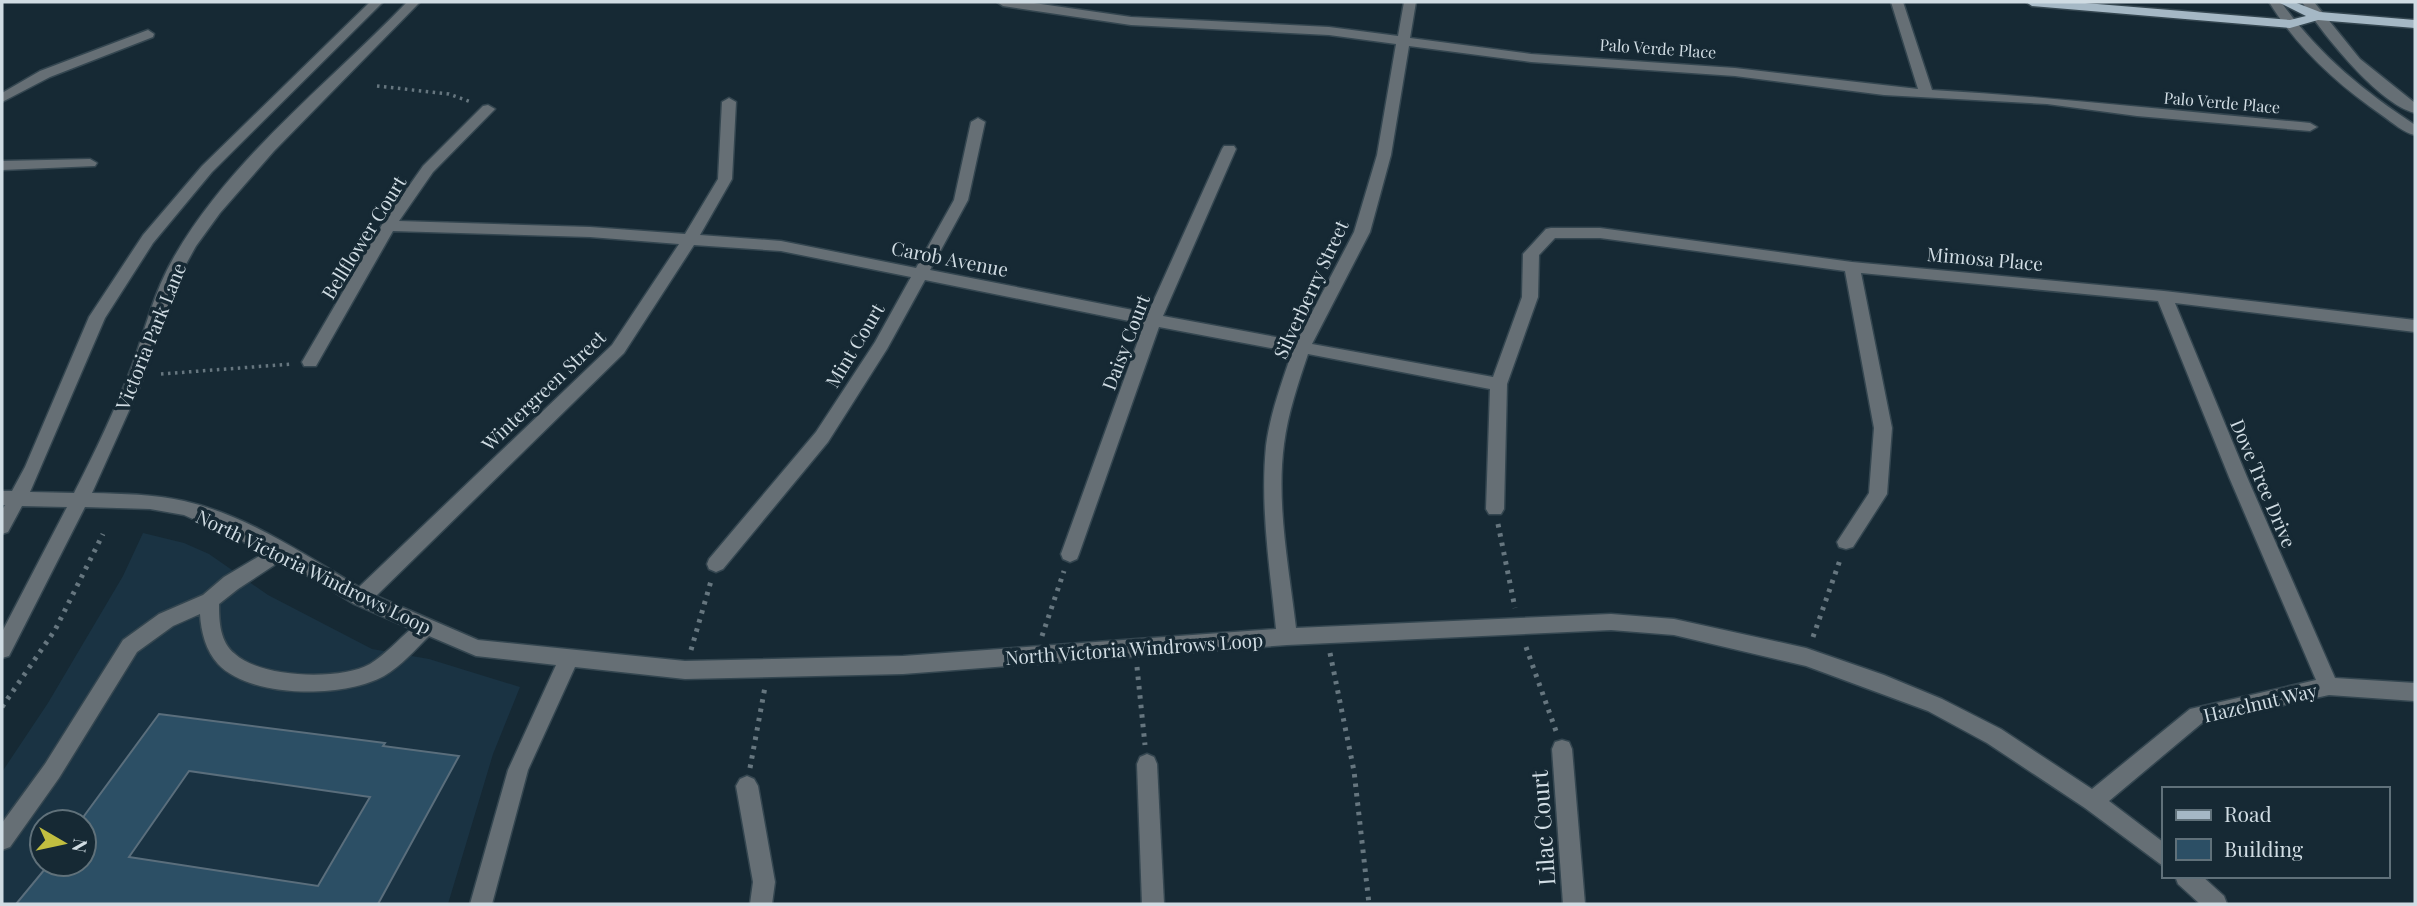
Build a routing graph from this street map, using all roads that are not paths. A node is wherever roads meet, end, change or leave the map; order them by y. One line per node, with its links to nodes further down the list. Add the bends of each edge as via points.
1 (377, 2): 36 (street, Victoria Park Lane, via 207,169 148,239 97,317)
2 (414, 2): 37 (street, Victoria Park Lane, via 242,177 190,243 176,266 134,381)
3 (1003, 2): 14 (street, Palo Verde Place, via 1130,21 1279,27)
4 (1410, 2): 14 (street, Silverberry Street)
5 (1897, 2): 15 (street)
6 (2032, 2): 11 (main road)
7 (2275, 2): 11 (street)
8 (2284, 2): 10 (main road)
9 (2308, 2): 10 (street)
10 (2318, 16): 11 (main road); 12 (main road); 19 (street, via 2356,65)
11 (2290, 24): 22 (street, via 2353,89)
12 (2415, 24)
13 (148, 34): 16 (street, via 45,74)
14 (1405, 40): 15 (street, Palo Verde Place, via 1531,58 1735,72); 33 (street, Silverberry Street, via 1384,155 1362,232)
15 (1926, 93): 21 (street, Palo Verde Place, via 2047,100)
16 (2, 98)
17 (729, 102): 27 (street, Wintergreen Street, via 724,179)
18 (488, 109): 26 (street, Bellflower Court, via 428,169)
19 (2415, 109)
20 (978, 122): 29 (street, Mint Court, via 961,201)
21 (2310, 127)
22 (2415, 131)
23 (1229, 149): 31 (street, Daisy Court)
24 (90, 163): 25 (street)
25 (2, 166)
26 (388, 226): 27 (street, Carob Avenue); 34 (street, Bellflower Court)
27 (691, 237): 29 (street, Carob Avenue, via 781,246); 44 (street, Wintergreen Street, via 618,349)
28 (1852, 267): 30 (street, Mimosa Place); 35 (street, Mimosa Place, via 1600,233 1551,233 1531,254 1530,297); 40 (street, via 1883,428 1878,494)
29 (918, 273): 31 (street, Carob Avenue); 43 (street, Mint Court, via 881,345 822,437)
30 (2164, 296): 32 (street, Mimosa Place); 50 (street, Dove Tree Drive)
31 (1153, 320): 33 (street, Carob Avenue); 42 (street, Daisy Court)
32 (2415, 326)
33 (1301, 347): 35 (street, Carob Avenue); 47 (street, Silverberry Street, via 1276,445 1274,520)
34 (310, 362)
35 (1499, 384): 38 (street)
36 (10, 498): 37 (street, North Victoria Windrows Loop); 39 (street, Victoria Park Lane)
37 (81, 500): 41 (street, North Victoria Windrows Loop, via 150,502 185,509); 48 (street, Victoria Park Lane)
38 (1495, 509)
39 (2, 527)
40 (1846, 542)
41 (282, 551): 44 (street, North Victoria Windrows Loop); 45 (street)
42 (1070, 554)
43 (716, 564)
44 (361, 598): 46 (street, North Victoria Windrows Loop)
45 (210, 601): 46 (street, via 209,627 216,647 229,663 247,672 310,684 348,681 377,670); 56 (street, via 166,620 130,646 52,771)
46 (426, 627): 49 (street, North Victoria Windrows Loop, via 476,648)
47 (1287, 637): 49 (street, North Victoria Windrows Loop, via 768,670 685,670); 55 (street, North Victoria Windrows Loop, via 1611,622 1674,627 1806,657 1935,705 1994,736)
48 (2, 650)
49 (569, 659): 59 (street, via 518,771)
50 (2329, 686): 51 (street, Hazelnut Way); 55 (street, Hazelnut Way, via 2197,715)
51 (2415, 692)
52 (1562, 749): 62 (street, Lilac Court)
53 (1147, 764): 61 (street)
54 (747, 786): 60 (street, via 764,882)
55 (2093, 801): 57 (street, North Victoria Windrows Loop)
56 (2, 840)
57 (2162, 854)
58 (2188, 878): 63 (street)
59 (481, 904)
60 (761, 904)
61 (1153, 904)
62 (1574, 904)
63 (2216, 904)

